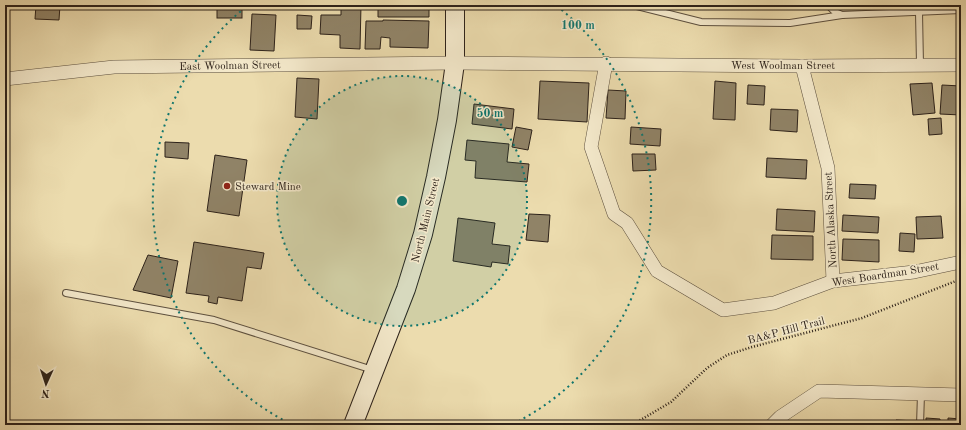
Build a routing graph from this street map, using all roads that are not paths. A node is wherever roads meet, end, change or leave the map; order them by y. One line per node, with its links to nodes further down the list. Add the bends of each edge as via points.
1 (455, 5): 7 (main road, North Main Street)
2 (633, 5): 6 (lane, via 701,22 790,23)
3 (828, 5): 6 (lane)
4 (961, 10): 5 (lane)
5 (919, 12): 6 (lane); 9 (lane)
6 (842, 15)
7 (455, 63): 8 (street, West Woolman Street); 12 (street, East Woolman Street, via 114,67); 16 (main road, North Main Street, via 438,170 422,234 406,289)
8 (606, 63): 11 (street, West Woolman Street); 14 (street, West Boardman Street, via 592,147 614,214 627,223 657,271 723,310 774,303)
9 (920, 65): 10 (street, West Woolman Street); 11 (street, West Woolman Street)
10 (961, 65)
11 (802, 66): 14 (street, North Alaska Street, via 828,168)
12 (5, 78)
13 (961, 262): 14 (street, West Boardman Street, via 914,272)
14 (833, 281)
15 (66, 293): 16 (lane, via 214,320)
16 (375, 371): 19 (main road, North Main Street)
17 (921, 394): 18 (street); 20 (street, via 818,391); 21 (lane)
18 (961, 395)
19 (354, 425)
20 (772, 425)
21 (920, 425)

